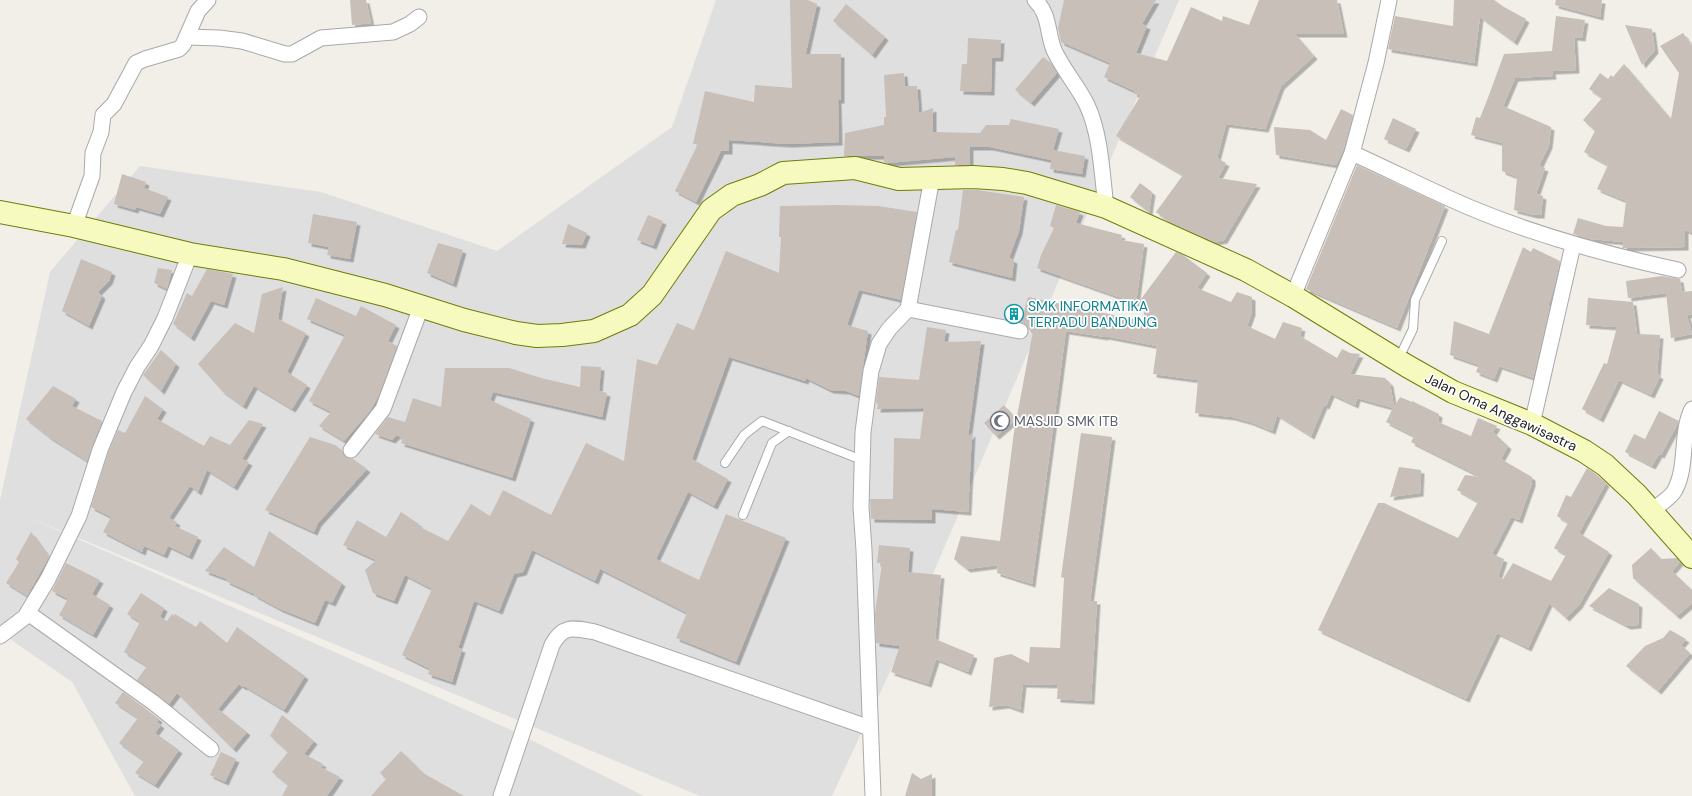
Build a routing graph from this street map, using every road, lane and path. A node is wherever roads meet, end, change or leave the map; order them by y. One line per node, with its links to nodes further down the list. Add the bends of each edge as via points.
1 (208, 0): 5 (street, via 198,11)
2 (1035, 0): 8 (street, via 1045,14 1054,50 1088,107 1098,142)
3 (1389, 0): 6 (street, via 1376,63)
4 (419, 17): 5 (street, via 393,32 321,38 292,54 242,41)
5 (187, 37): 10 (street, via 179,49 144,59 136,64 114,104 103,115 101,132 93,153 92,176)
6 (1352, 153): 12 (street, via 1472,208); 15 (street)
7 (932, 178): 8 (main road, Jalan Oma Anggawisastra, via 1003,178); 16 (main road, Jalan Oma Anggawisastra, via 899,179 855,168 784,173 732,195 711,210 642,306 630,315 594,331 530,335); 17 (street)
8 (1106, 207): 15 (main road, Jalan Oma Anggawisastra, via 1246,270)
9 (0, 212): 10 (main road, Jalan Oma Anggawisastra)
10 (74, 226): 13 (main road, Jalan Oma Anggawisastra)
11 (1442, 241): 19 (lane, via 1415,300 1413,329)
12 (1573, 245): 14 (street); 21 (street)
13 (190, 254): 16 (main road, Jalan Oma Anggawisastra, via 283,269 385,295); 29 (street, via 165,318 121,399 100,450 79,516)
14 (1678, 270)
15 (1293, 296): 19 (main road, Jalan Oma Anggawisastra)
16 (421, 307): 23 (street, via 383,409)
17 (908, 309): 18 (street); 24 (street, via 889,329 875,356 866,406)
18 (1020, 331)
19 (1398, 361): 21 (main road, Jalan Oma Anggawisastra, via 1453,392)
20 (1692, 409): 26 (street, via 1688,421 1684,462 1674,492)
21 (1532, 424): 26 (main road, Jalan Oma Anggawisastra, via 1605,465)
22 (788, 431): 24 (lane); 25 (lane, via 762,421 744,435); 27 (lane, via 772,444)
23 (351, 450)
24 (862, 460): 31 (street, via 861,507)
25 (725, 463)
26 (1652, 511): 28 (main road, Jalan Oma Anggawisastra)
27 (743, 516)
28 (1692, 557)
29 (28, 613): 30 (street); 32 (street, via 154,703)
30 (0, 636)
31 (870, 728): 33 (street, via 594,632 571,628 557,636 552,646); 34 (street)
32 (211, 749)
33 (501, 796)
34 (873, 796)

